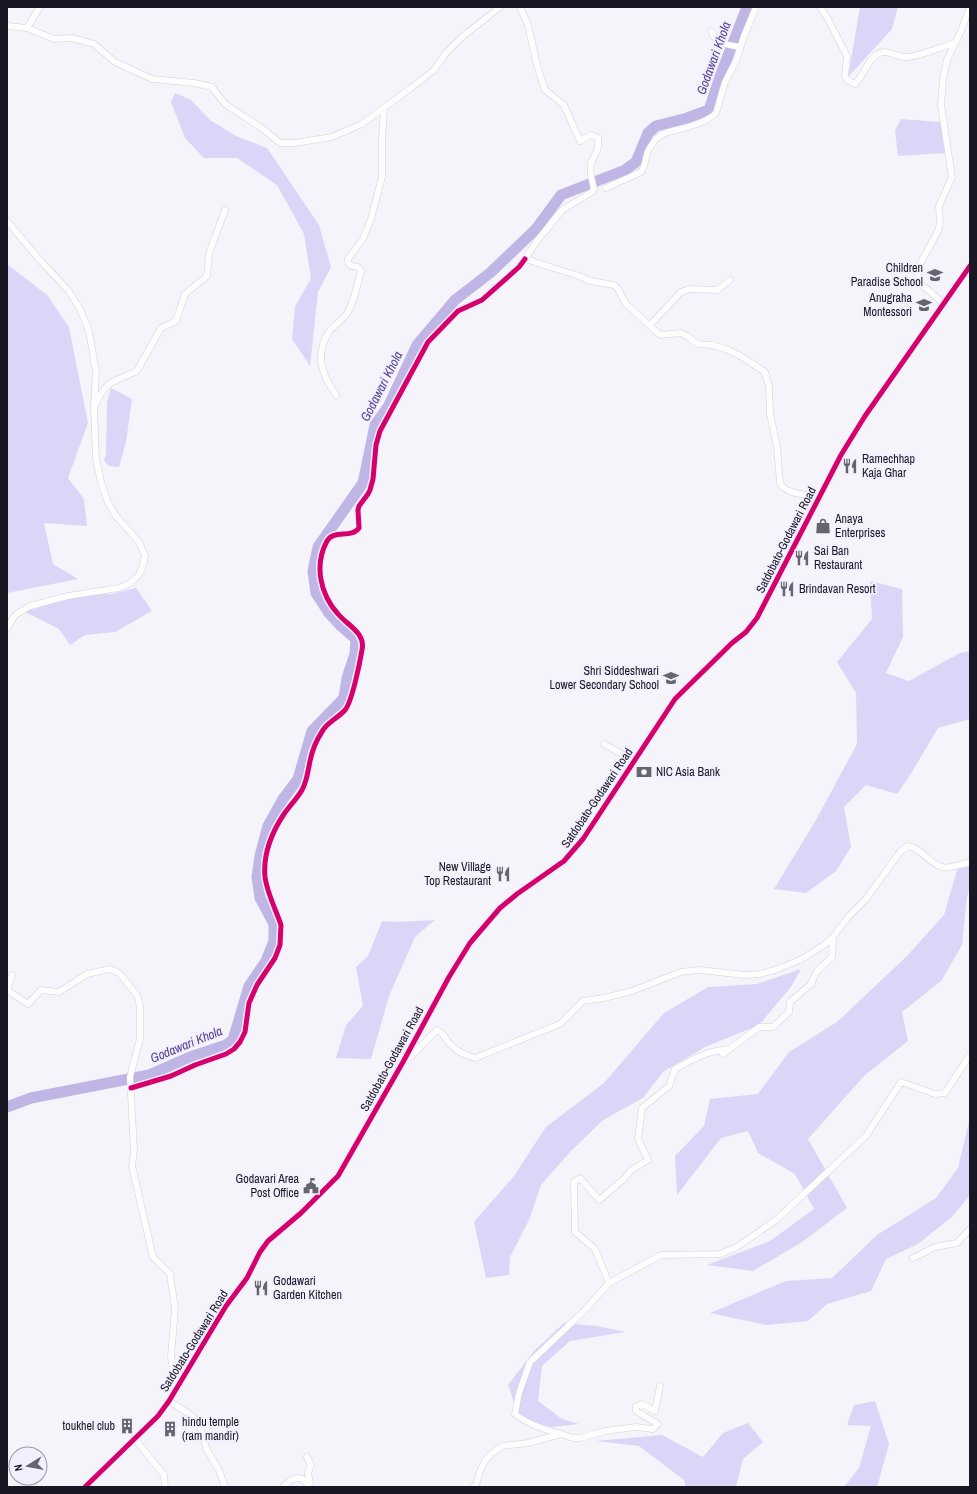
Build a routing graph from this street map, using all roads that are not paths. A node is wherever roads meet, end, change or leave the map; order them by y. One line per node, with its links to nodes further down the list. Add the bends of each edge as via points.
1 (40, 7): 8 (street)
2 (500, 7): 12 (street, via 462,37 434,70)
3 (520, 7): 16 (street, via 528,25 545,90 564,105 580,141 591,135 598,138 599,149 591,162 594,189 592,192 562,210)
4 (756, 7): 11 (street)
5 (820, 7): 10 (street, via 847,56 845,76 855,84 865,73 874,56 880,53 888,52 906,58)
6 (970, 7): 10 (street)
7 (10, 26): 8 (street)
8 (27, 28): 12 (street, via 54,39 72,38 94,44 115,62 152,79 212,87 225,104 263,128 280,143 332,137 362,124)
9 (711, 32): 11 (street, via 713,37 725,44)
10 (955, 43): 19 (street, via 947,60 941,105 952,177 939,206 938,232 920,264 918,274 920,283)
11 (740, 46): 13 (street, via 716,113 700,123 659,136 647,154 642,172)
12 (384, 108): 21 (street, via 382,177 371,219 348,259 351,266 361,270 348,313 329,332 322,348 321,366 328,384)
13 (606, 188)
14 (224, 210): 22 (street, via 209,254 207,276 185,294 176,321 161,328 137,371 110,383)
15 (7, 221): 22 (street, via 68,290 80,309 89,331 96,372)
16 (525, 259): 20 (street, via 590,281 614,285 626,304); 34 (street, via 482,300 458,311 428,342 380,431 373,480 358,510 359,528 352,534 330,537 321,556 320,579 325,593 337,614 360,635 363,648 348,705 323,730 310,760 302,789 272,833 265,878 282,925 282,933 275,958 257,985 249,1003 245,1032 240,1042 226,1054)
17 (970, 266): 19 (street, Satdobato-Godawari Road)
18 (730, 280): 20 (street, via 717,290 689,289 681,292)
19 (943, 303): 23 (street, Satdobato-Godawari Road, via 865,416 836,463)
20 (650, 325): 23 (street, via 660,335 681,333 698,344 726,349 765,372 780,483 786,490)
21 (336, 395)
22 (94, 406): 24 (street, via 96,459 100,482 116,516 144,552 142,569 129,584 119,588 68,596 30,606 18,613)
23 (820, 497): 26 (street, Satdobato-Godawari Road, via 757,618 746,632 675,699)
24 (7, 629)
25 (604, 744): 26 (street)
26 (634, 761): 33 (street, Satdobato-Godawari Road, via 583,839 564,861 500,908 470,943)
27 (970, 862): 28 (street, via 944,868 914,847 908,846 900,852 866,899)
28 (833, 937): 30 (street, via 832,957 817,971 811,984 790,1002 789,1012 773,1027 758,1027); 33 (street, via 802,959 760,974 744,975 700,970 680,972 632,990 583,1001 560,1024 475,1058 460,1053 437,1030 416,1053)
29 (12, 974): 34 (street, via 7,990 28,1004 41,990 59,992 87,974 110,969 119,973 137,995 140,1007 140,1039 130,1077)
30 (730, 1049): 31 (street); 37 (street, via 708,1052 675,1069 668,1086 642,1108 638,1139 648,1160 631,1170 599,1200 580,1178 574,1182 575,1232 595,1249)
31 (723, 1054)
32 (970, 1055): 37 (street, via 945,1093 935,1094 901,1082 866,1136 776,1220 736,1247 720,1254 661,1256)
33 (403, 1062): 38 (street, Satdobato-Godawari Road, via 338,1176 268,1241)
34 (131, 1088): 38 (street, via 134,1150 132,1166 153,1257 170,1274 174,1309 171,1356 174,1379)
35 (970, 1229): 36 (street, via 957,1243 935,1247)
36 (913, 1258)
37 (609, 1283): 41 (street, via 584,1311 530,1362 519,1393 516,1414 545,1430)
38 (180, 1382): 40 (street, Satdobato-Godawari Road)
39 (660, 1386): 41 (street, via 655,1411 642,1404 636,1406 636,1411 658,1424 653,1429 636,1427 605,1431 580,1438)
40 (169, 1401): 42 (street, Satdobato-Godawari Road, via 158,1416); 46 (street, via 199,1423 206,1448 219,1470)
41 (561, 1434): 48 (street, via 528,1443 502,1446 485,1461)
42 (134, 1438): 44 (street, Satdobato-Godawari Road); 45 (street, via 164,1475)
43 (307, 1457): 47 (street, via 311,1465 308,1473 310,1483 295,1478)
44 (85, 1487)
45 (164, 1487)
46 (225, 1487)
47 (282, 1487)
48 (473, 1487)

